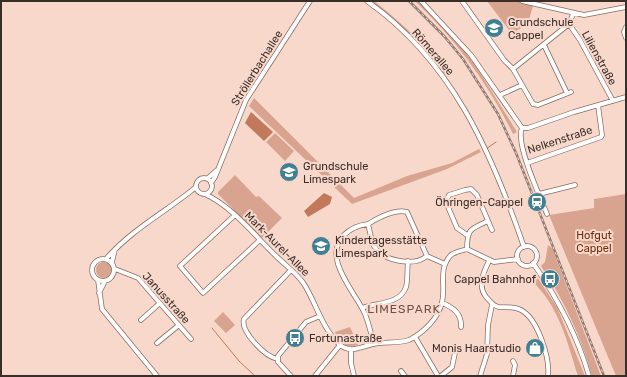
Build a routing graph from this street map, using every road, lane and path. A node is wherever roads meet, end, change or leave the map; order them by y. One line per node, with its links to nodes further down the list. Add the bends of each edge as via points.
1 (310, 1): 20 (street, Ströllerbachallee, via 246,100)
2 (367, 1): 38 (street, Römerallee, via 396,24 444,76 470,118 488,155)
3 (421, 1): 14 (street, via 471,55)
4 (462, 1): 12 (street)
5 (522, 1): 7 (street)
6 (626, 7): 7 (street, via 593,14)
7 (573, 14): 8 (street)
8 (569, 24): 11 (street); 16 (street, Lilienstraße)
9 (626, 27): 10 (street)
10 (626, 38)
11 (544, 46): 12 (street); 13 (street, via 569,93 535,106)
12 (513, 69): 13 (street)
13 (522, 85): 14 (street)
14 (500, 95): 18 (street)
15 (626, 97): 16 (street)
16 (612, 101): 17 (street)
17 (598, 105): 18 (street); 19 (street, Nelkenstraße, via 601,137)
18 (522, 128): 19 (street, Nelkenstraße, via 520,138)
19 (527, 163): 28 (street)
20 (217, 170): 21 (street, Ströllerbachallee); 22 (street, Ströllerbachallee)
21 (207, 179): 22 (street); 24 (street, via 199,180)
22 (211, 183): 25 (street)
23 (575, 185): 28 (street)
24 (196, 187): 26 (street); 29 (street)
25 (211, 189): 27 (street); 30 (street, Mark-Aurel-Allee)
26 (199, 193): 27 (street); 29 (street)
27 (206, 194): 30 (street, Mark-Aurel-Allee)
28 (539, 194): 31 (street)
29 (187, 196): 39 (street, via 155,216)
30 (218, 200): 32 (street, Mark-Aurel-Allee)
31 (547, 214)
32 (235, 215): 37 (street, Mark-Aurel-Allee); 37 (street, via 180,266 203,293)
33 (488, 221): 35 (street); 36 (street, via 474,227); 36 (street, via 477,195 471,190 449,195 446,202 457,228)
34 (368, 224): 41 (street, via 402,210 407,212); 44 (street, via 374,246 381,254); 59 (street, via 349,230 339,240 336,255 350,290)
35 (492, 230)
36 (467, 235): 40 (street)
37 (260, 240): 50 (street, Mark-Aurel-Allee)
38 (524, 247): 43 (street, via 518,252); 47 (street, via 531,247 536,252)
39 (115, 248): 42 (street); 46 (street)
40 (466, 249): 45 (street); 48 (street, via 451,254)
41 (427, 256): 44 (street, via 419,261); 48 (street)
42 (106, 258): 46 (street); 53 (street, via 98,259 93,266 93,275)
43 (518, 259): 45 (street); 47 (street, via 526,266)
44 (408, 261): 59 (street, via 406,287 399,298)
45 (489, 261): 58 (street, via 482,280 482,293)
46 (112, 262): 49 (street)
47 (533, 263): 83 (street, via 565,312)
48 (445, 264): 57 (street, via 442,274)
49 (115, 269): 51 (street, Janusstraße); 52 (street)
50 (291, 270): 60 (street, Mark-Aurel-Allee, via 303,282); 71 (street, via 242,323 244,329 265,353)
51 (126, 274): 52 (street, Janusstraße); 56 (street, Janusstraße, via 138,278)
52 (113, 275): 54 (street)
53 (98, 280): 54 (street); 55 (street)
54 (105, 281): 55 (street)
55 (99, 293): 74 (street, via 102,308)
56 (160, 303): 61 (street); 62 (street, Janusstraße)
57 (442, 303): 63 (street, via 451,306 459,316); 64 (street, via 433,321)
58 (492, 304): 80 (street, via 487,354); 82 (street, via 521,310 531,319 543,345 549,366)
59 (362, 308): 67 (street)
60 (320, 316): 68 (street, Mark-Aurel-Allee, via 330,336); 71 (street, via 306,322)
61 (141, 320)
62 (179, 325): 65 (street, Janusstraße); 66 (street)
63 (461, 327)
64 (415, 337): 67 (street, via 407,341); 79 (street)
65 (190, 338)
66 (157, 343)
67 (374, 344): 70 (street)
68 (340, 345): 70 (street, Mark-Aurel-Allee); 76 (street)
69 (456, 348): 79 (street, via 452,367)
70 (351, 350): 77 (street, via 350,363)
71 (278, 359): 75 (street)
72 (513, 361): 81 (street)
73 (401, 371): 78 (street)
74 (157, 376)
75 (291, 376)
76 (315, 376)
77 (354, 376)
78 (405, 376)
79 (439, 376)
80 (480, 376)
81 (513, 376)
82 (548, 376)
83 (589, 376)

